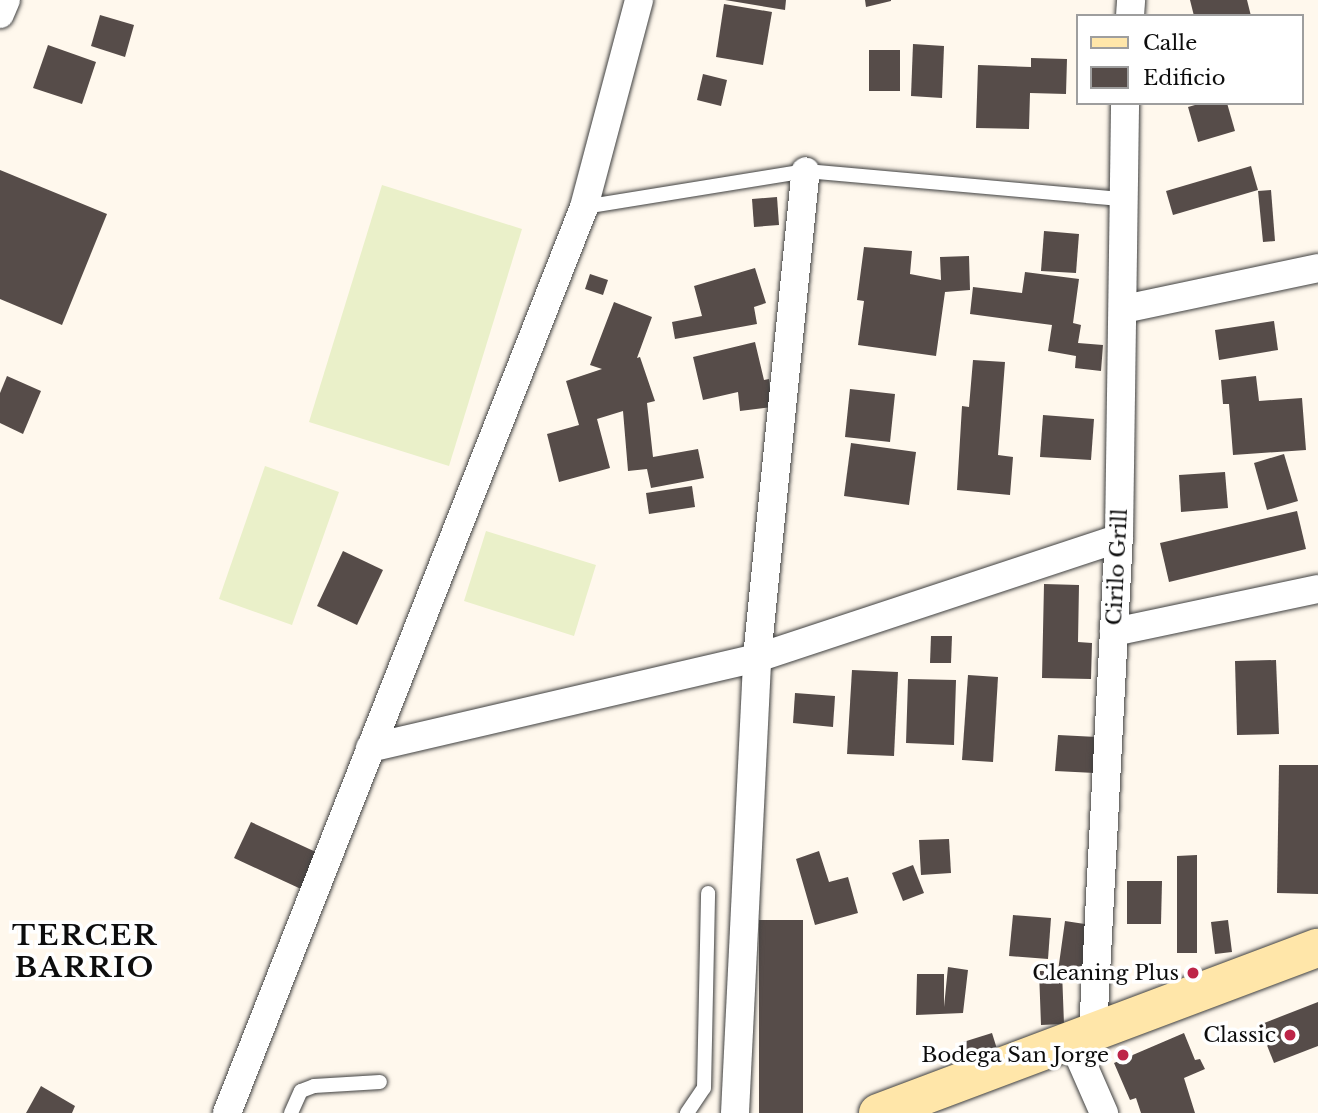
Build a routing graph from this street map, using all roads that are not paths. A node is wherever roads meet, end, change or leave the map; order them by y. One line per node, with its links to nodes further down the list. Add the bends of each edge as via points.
1 (6, 0): 3 (street)
2 (639, 0): 7 (street)
3 (0, 15)
4 (1125, 105): 6 (street, Cirilo Grill)
5 (806, 170): 6 (lane); 7 (lane); 13 (street)
6 (1121, 198): 9 (street, Cirilo Grill)
7 (584, 207): 14 (street)
8 (1318, 268): 9 (street)
9 (1124, 309): 10 (street, Cirilo Grill)
10 (1119, 538): 12 (street, Cirilo Grill); 13 (street)
11 (1318, 589): 12 (street)
12 (1114, 632): 17 (street, Cirilo Grill)
13 (757, 658): 14 (street); 22 (street)
14 (370, 748): 19 (street)
15 (708, 893): 21 (lane, via 704,1088)
16 (1318, 947): 17 (main road)
17 (1082, 1036): 23 (main road); 24 (street)
18 (380, 1082): 20 (lane, via 314,1086 301,1091)
19 (227, 1113)
20 (291, 1113)
21 (687, 1113)
22 (735, 1113)
23 (878, 1113)
24 (1104, 1113)

